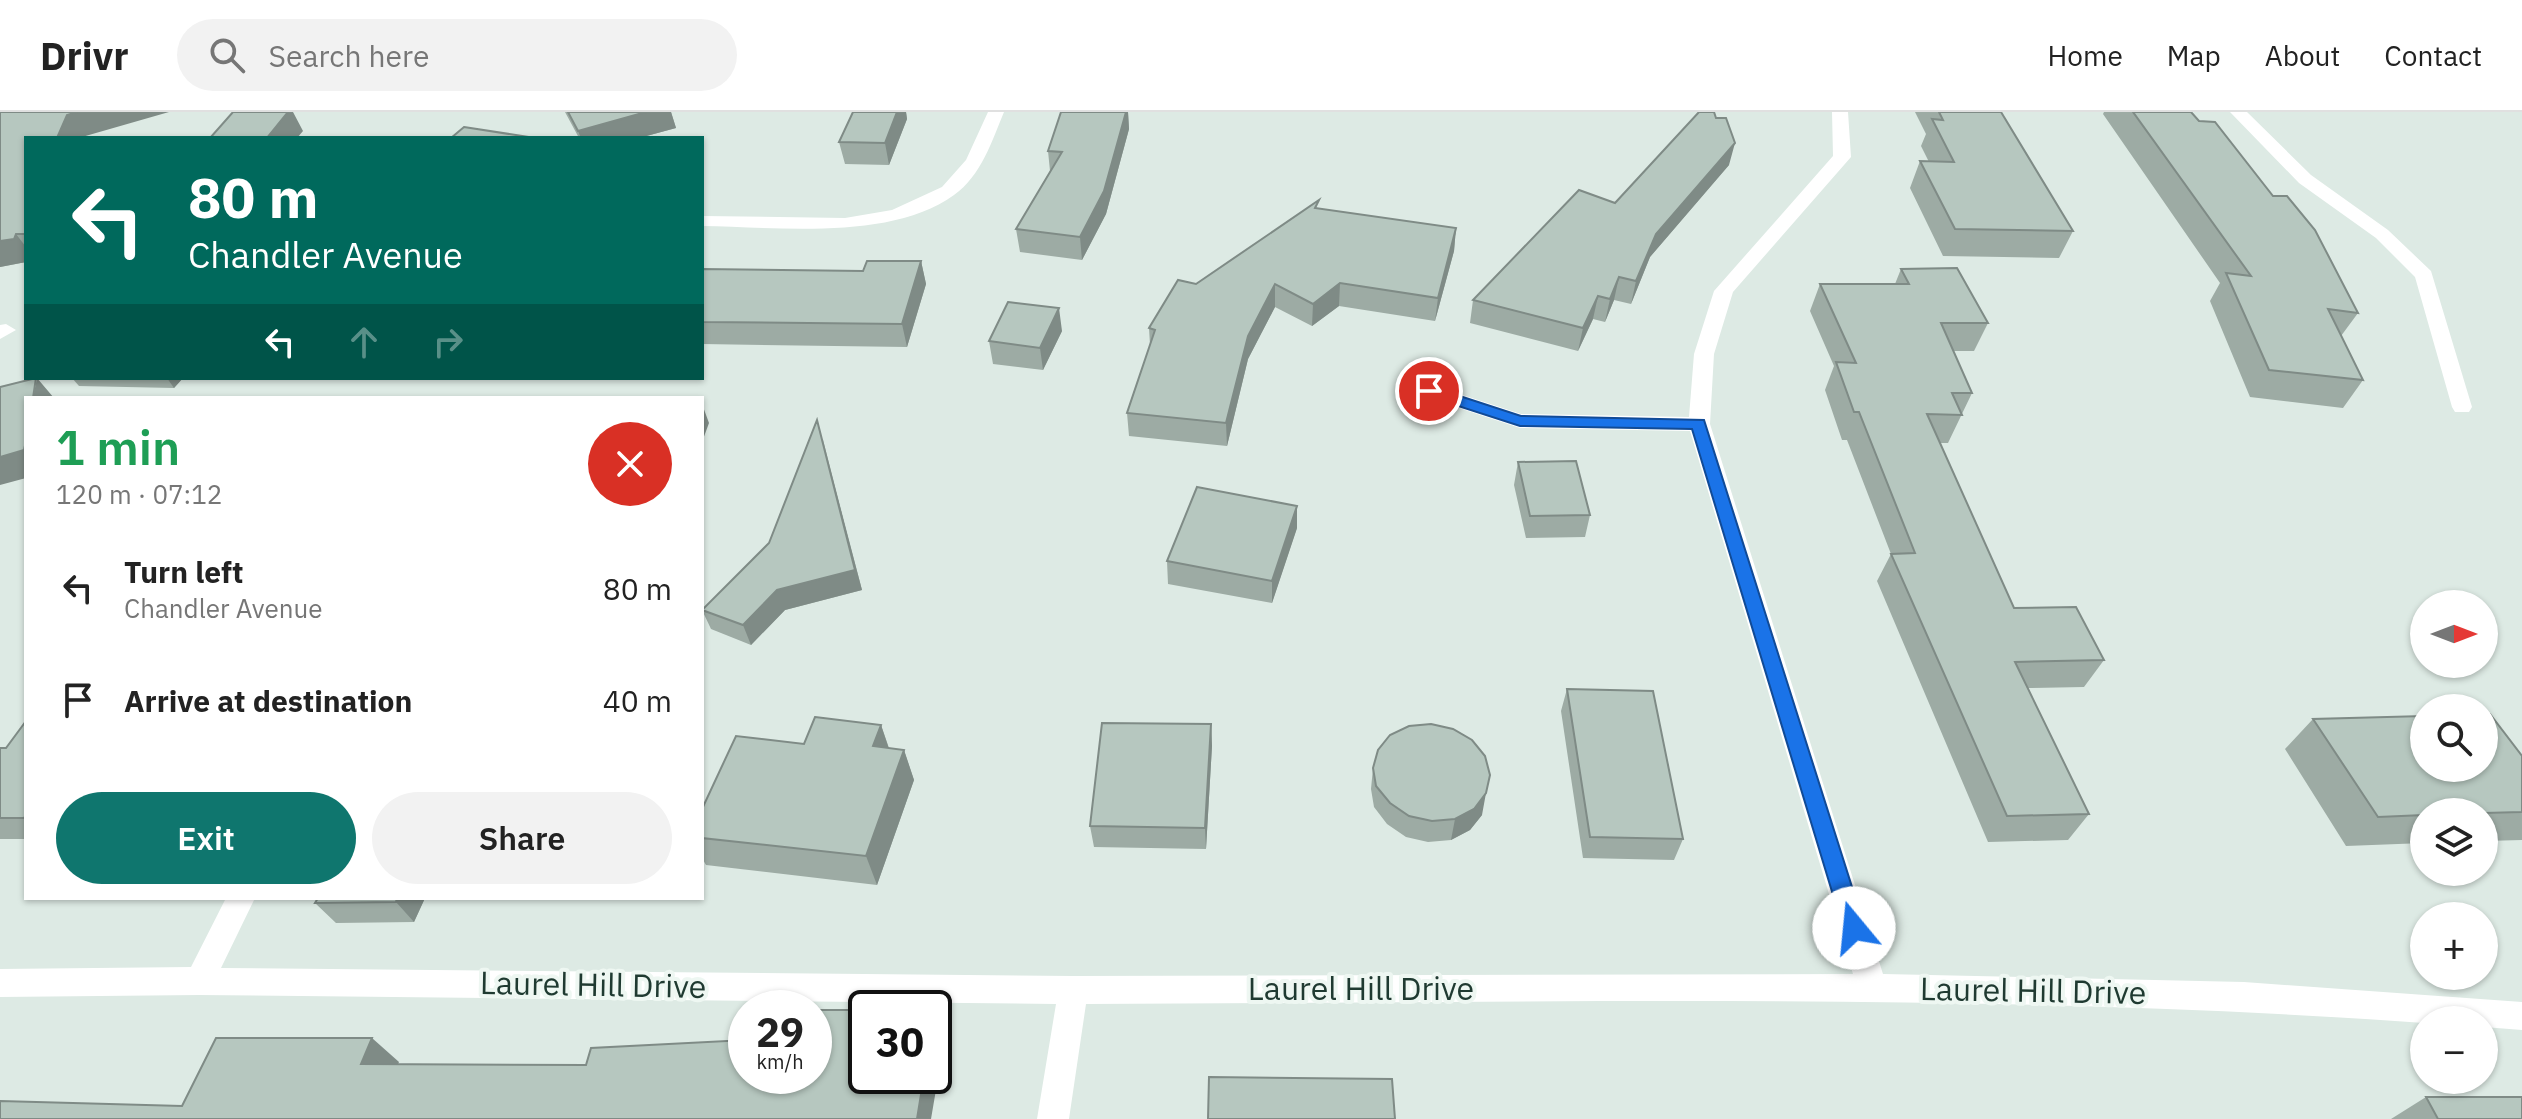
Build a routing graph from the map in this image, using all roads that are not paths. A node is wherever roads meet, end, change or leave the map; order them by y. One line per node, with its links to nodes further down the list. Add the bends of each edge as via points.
1 (996, 112): 4 (street, via 974,162 948,191 896,215 845,223)
2 (1840, 112): 7 (street, via 1842,157 1724,291 1704,354)
3 (2238, 112): 6 (street, via 2305,179 2382,234 2424,275)
4 (704, 221)
5 (1429, 391): 7 (street, via 1520,421)
6 (2462, 407)
7 (1699, 424): 11 (street)
8 (240, 900): 9 (street)
9 (199, 981): 10 (street, Laurel Hill Drive); 12 (street, Laurel Hill Drive)
10 (0, 983)
11 (1872, 988): 12 (street, Laurel Hill Drive); 13 (street, Laurel Hill Drive, via 2244,996)
12 (1073, 990): 14 (street)
13 (2522, 1016)
14 (1053, 1119)

